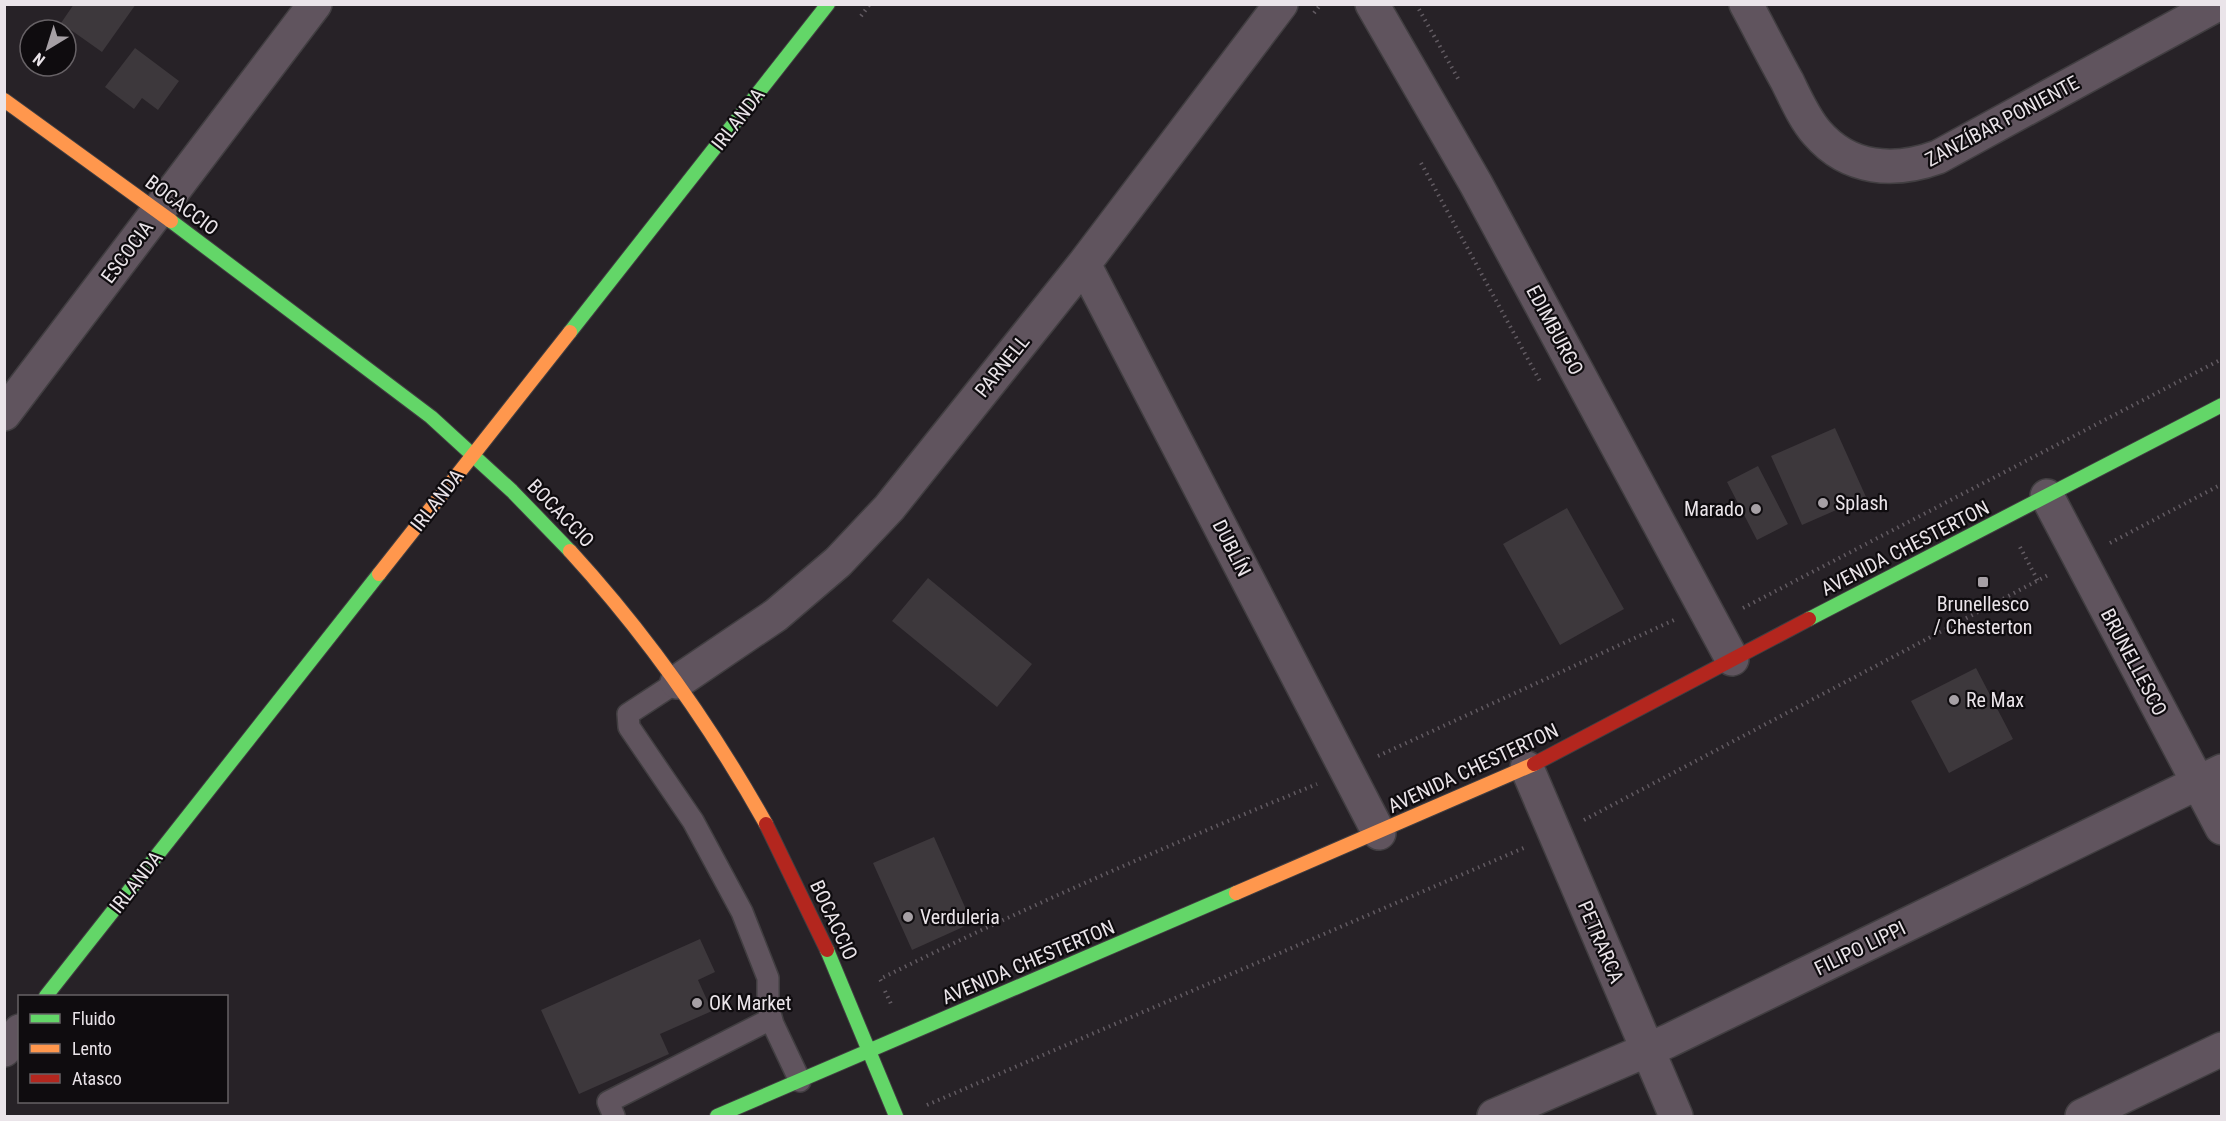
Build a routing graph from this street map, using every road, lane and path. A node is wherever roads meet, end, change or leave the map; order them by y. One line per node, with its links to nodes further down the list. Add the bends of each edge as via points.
1 (315, 4): 9 (street, ESCOCIA)
2 (828, 4): 15 (street, IRLANDA)
3 (1281, 4): 10 (street, PARNELL)
4 (1372, 4): 19 (street, EDIMBURGO, via 1476,184)
5 (1746, 4): 6 (street, ZANZÍBAR PONIENTE, via 1816,132 1842,155 1859,163 1896,168 1938,157)
6 (2218, 4)
7 (4, 100): 9 (street, BOCACCIO)
8 (1420, 161): 12 (path)
9 (158, 211): 14 (street, ESCOCIA); 15 (street, BOCACCIO, via 387,383)
10 (1084, 264): 23 (street, PARNELL, via 889,508 838,562 776,615); 25 (street, DUBLÍN)
11 (2222, 359): 19 (path, via 1743,608)
12 (1545, 390)
13 (2222, 405): 17 (street, AVENIDA CHESTERTON)
14 (4, 414)
15 (473, 453): 23 (street, BOCACCIO, via 587,570); 31 (street, IRLANDA)
16 (2222, 484): 18 (path)
17 (2047, 496): 18 (street, BRUNELLESCO); 22 (street, AVENIDA CHESTERTON)
18 (2080, 559): 26 (street, BRUNELLESCO); 29 (path)
19 (1709, 617): 20 (path); 22 (street, EDIMBURGO)
20 (1670, 620): 21 (path); 25 (path)
21 (1674, 627)
22 (1732, 659): 24 (street, AVENIDA CHESTERTON)
23 (677, 682): 32 (lane, via 628,714 629,727 693,821 742,912 768,978); 37 (street, BOCACCIO, via 719,745 779,851)
24 (1527, 768): 28 (street, AVENIDA CHESTERTON); 29 (street, PETRARCA)
25 (1348, 772): 28 (street, DUBLÍN); 30 (path, via 1185,838)
26 (2210, 777): 27 (street, BRUNELLESCO); 36 (street, FILIPO LIPPI)
27 (2222, 828)
28 (1379, 833): 37 (street, AVENIDA CHESTERTON)
29 (1555, 835): 36 (street, PETRARCA); 39 (path)
30 (880, 979)
31 (47, 995)
32 (771, 1019): 38 (lane); 40 (lane, via 608,1102)
33 (18, 1033): 35 (street)
34 (2222, 1049): 45 (street)
35 (4, 1050)
36 (1648, 1050): 43 (street, FILIPO LIPPI); 44 (street, PETRARCA)
37 (870, 1051): 38 (street, AVENIDA CHESTERTON); 42 (street, BOCACCIO)
38 (800, 1081): 41 (street, AVENIDA CHESTERTON)
39 (917, 1109)
40 (614, 1116)
41 (717, 1116)
42 (896, 1116)
43 (1494, 1116)
44 (1676, 1116)
45 (2082, 1116)

